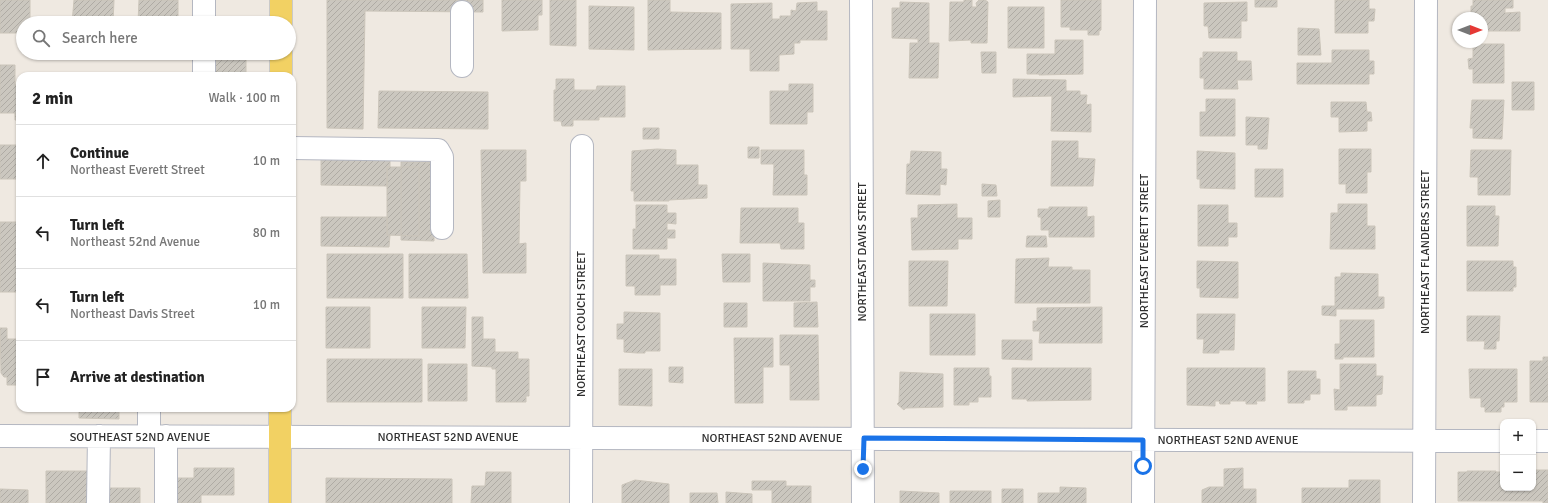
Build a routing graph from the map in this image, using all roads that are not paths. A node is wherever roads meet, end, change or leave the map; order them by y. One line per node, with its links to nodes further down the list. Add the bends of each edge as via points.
1 (204, 0): 7 (street)
2 (281, 0): 8 (main road)
3 (861, 0): 24 (street, NORTHEAST DAVIS STREET)
4 (1145, 0): 25 (street, NORTHEAST EVERETT STREET)
5 (1426, 0): 26 (street, NORTHEAST FLANDERS STREET)
6 (462, 12): 11 (street)
7 (204, 16)
8 (281, 16)
9 (204, 60): 12 (street)
10 (281, 60): 13 (main road)
11 (462, 66)
12 (204, 72)
13 (281, 72)
14 (582, 146): 23 (street, NORTHEAST COUCH STREET)
15 (296, 148): 16 (street, via 438,150 442,157)
16 (442, 228)
17 (150, 412): 21 (street)
18 (280, 412): 22 (main road)
19 (0, 436): 20 (street, SOUTHEAST 52ND AVENUE)
20 (99, 436): 21 (street, SOUTHEAST 52ND AVENUE); 30 (street)
21 (157, 436): 22 (street, SOUTHEAST 52ND AVENUE); 31 (street)
22 (280, 437): 23 (street, NORTHEAST 52ND AVENUE); 32 (main road)
23 (581, 438): 24 (street, NORTHEAST 52ND AVENUE); 33 (street, NORTHEAST COUCH STREET)
24 (864, 438): 25 (street, NORTHEAST 52ND AVENUE); 34 (street, NORTHEAST DAVIS STREET)
25 (1143, 440): 26 (street, NORTHEAST 52ND AVENUE); 35 (street, NORTHEAST EVERETT STREET)
26 (1425, 440): 27 (street, NORTHEAST 52ND AVENUE); 36 (street, NORTHEAST FLANDERS STREET)
27 (1500, 441)
28 (1536, 441): 29 (street)
29 (1548, 441)
30 (98, 503)
31 (166, 503)
32 (280, 503)
33 (581, 503)
34 (863, 503)
35 (1143, 503)
36 (1424, 503)

